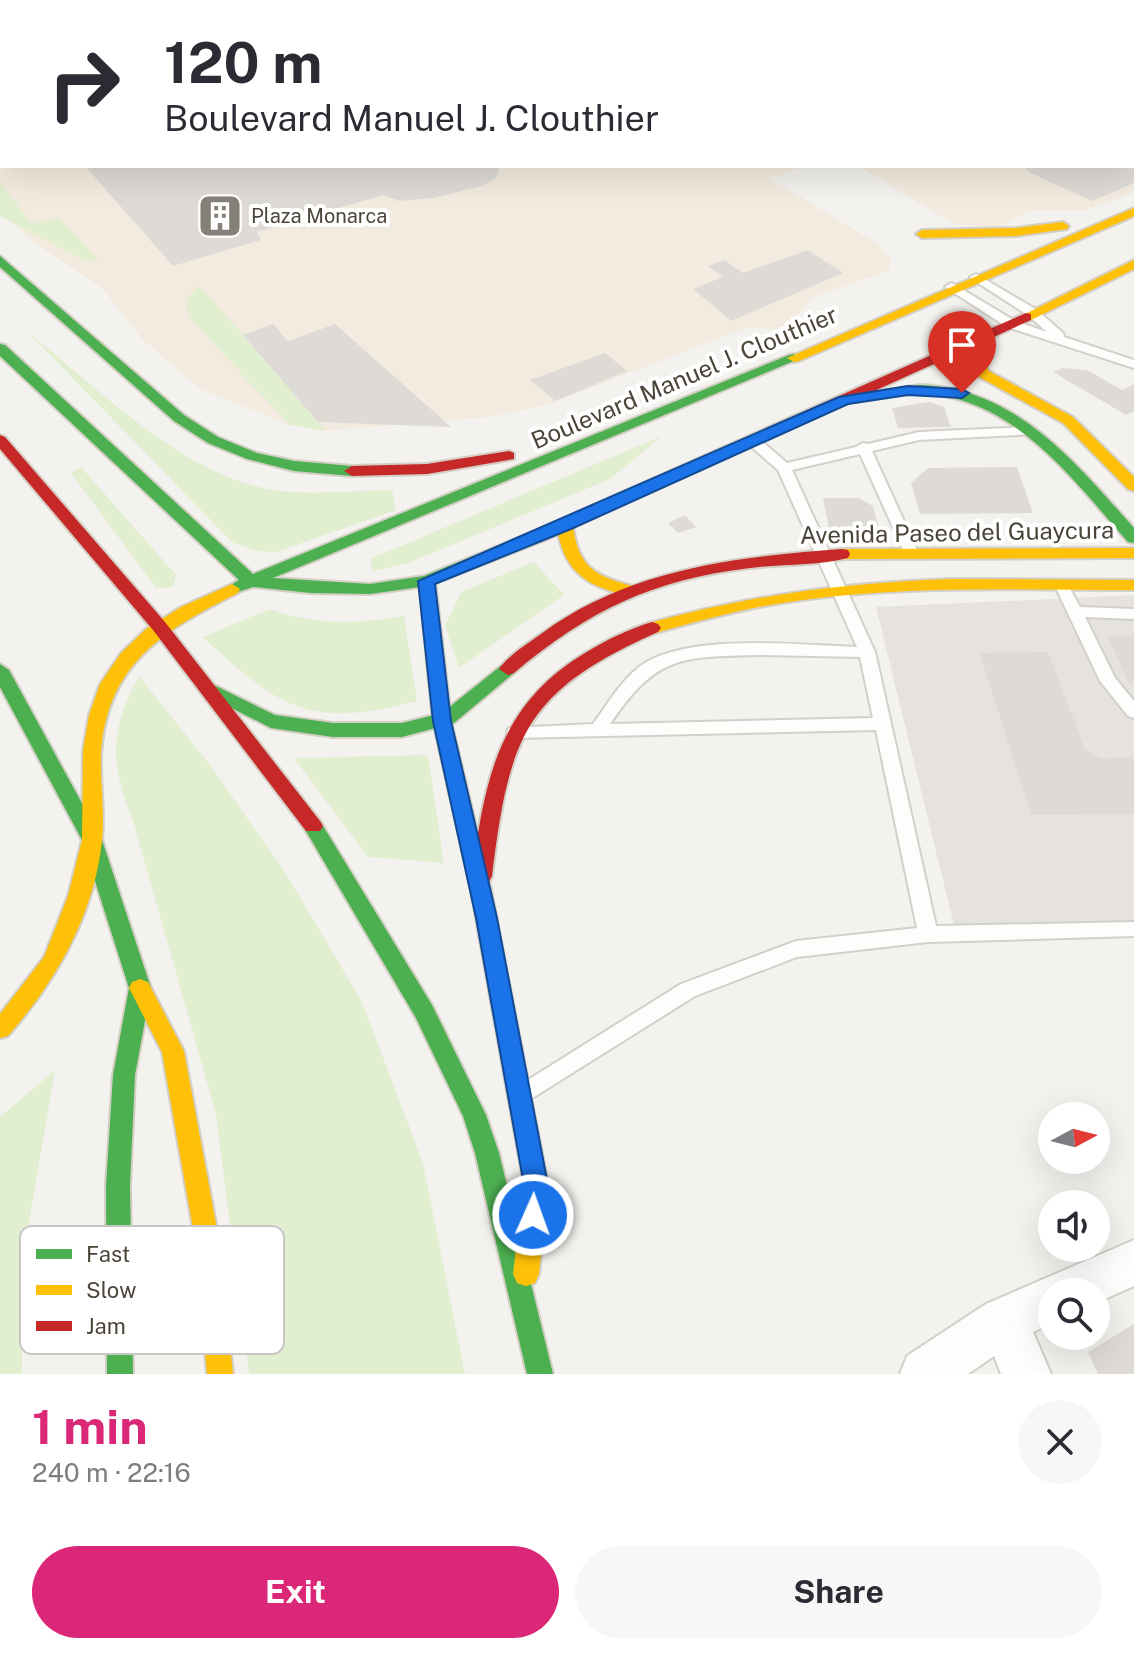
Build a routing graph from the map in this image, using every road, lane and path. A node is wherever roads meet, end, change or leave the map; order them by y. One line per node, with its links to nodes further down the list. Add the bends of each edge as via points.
1 (1127, 214): 2 (main road, via 1016,232); 5 (main road, Boulevard Manuel J. Clouthier)
2 (922, 234)
3 (0, 260): 17 (main road, via 179,418 206,439 243,455 324,469 410,471 467,466)
4 (1131, 268): 7 (main road)
5 (976, 277): 6 (main road, Boulevard Manuel J. Clouthier); 7 (lane)
6 (951, 287): 8 (lane); 17 (main road, Boulevard Manuel J. Clouthier)
7 (1033, 313): 8 (main road); 9 (lane)
8 (1011, 324): 9 (lane); 10 (main road)
9 (1063, 339): 12 (lane)
10 (966, 344): 13 (main road, via 979,371); 14 (main road)
11 (0, 348): 30 (main road)
12 (1134, 364)
13 (1015, 393): 15 (main road); 20 (main road, via 1066,418)
14 (845, 400): 15 (main road, via 933,390); 19 (main road)
15 (996, 405): 16 (main road)
16 (1033, 431): 21 (lane, via 919,436); 26 (main road)
17 (622, 432): 30 (main road, Boulevard Manuel J. Clouthier)
18 (0, 440): 38 (main road)
19 (753, 441): 22 (lane); 25 (main road)
20 (1092, 444): 23 (main road); 24 (main road)
21 (863, 447): 22 (lane); 27 (lane)
22 (784, 468): 29 (lane)
23 (1134, 476)
24 (1134, 486)
25 (565, 526): 31 (main road); 35 (main road, via 564,548 571,564 607,586)
26 (1134, 538)
27 (911, 552): 28 (main road, Avenida Paseo del Guaycura); 29 (main road, Avenida Paseo del Guaycura)
28 (1134, 553)
29 (824, 556): 34 (lane); 35 (main road, Avenida Paseo del Guaycura, via 729,567)
30 (250, 581): 31 (main road, via 370,589); 38 (main road, Boulevard Manuel J. Clouthier)
31 (427, 581): 43 (main road)
32 (1134, 585): 33 (main road)
33 (1062, 586): 34 (main road); 36 (lane)
34 (840, 588): 39 (lane); 46 (main road, via 757,599 652,626 612,645 536,697)
35 (627, 590): 43 (main road, Avenida Paseo del Guaycura, via 565,621)
36 (1075, 612): 37 (lane); 42 (lane, via 1108,681)
37 (1134, 614)
38 (159, 626): 41 (main road); 47 (main road, Boulevard Manuel J. Clouthier, via 127,654 93,721 88,766)
39 (867, 652): 44 (lane); 45 (lane, via 718,653 657,664 637,677)
40 (0, 670): 47 (main road, Boulevard Manuel J. Clouthier)
41 (212, 691): 43 (main road, via 269,721 316,728 385,729); 54 (main road, via 301,806 424,1012)
42 (1134, 712)
43 (442, 721): 48 (main road)
44 (882, 724): 45 (lane); 50 (lane)
45 (599, 728): 46 (lane)
46 (513, 732): 48 (main road, via 492,783)
47 (92, 840): 51 (main road, Boulevard Manuel J. Clouthier); 52 (main road, via 73,925 27,1001)
48 (481, 890): 53 (main road)
49 (1134, 929): 50 (lane)
50 (928, 934): 53 (lane, via 796,949 688,990)
51 (140, 988): 55 (main road, Boulevard Manuel J. Clouthier, via 124,1075); 56 (main road, via 173,1051)
52 (0, 1029)
53 (520, 1095): 54 (lane); 59 (main road, via 536,1185)
54 (474, 1115): 59 (main road)
55 (118, 1226)
56 (204, 1226)
57 (1134, 1263): 58 (street)
58 (1100, 1278)
59 (522, 1305): 66 (main road)
60 (1038, 1305): 61 (street)
61 (1003, 1321): 67 (street); 68 (street)
62 (120, 1354): 64 (main road, Boulevard Manuel J. Clouthier)
63 (218, 1354): 65 (main road)
64 (120, 1374)
65 (220, 1374)
66 (540, 1374)
67 (925, 1374)
68 (1026, 1374)

